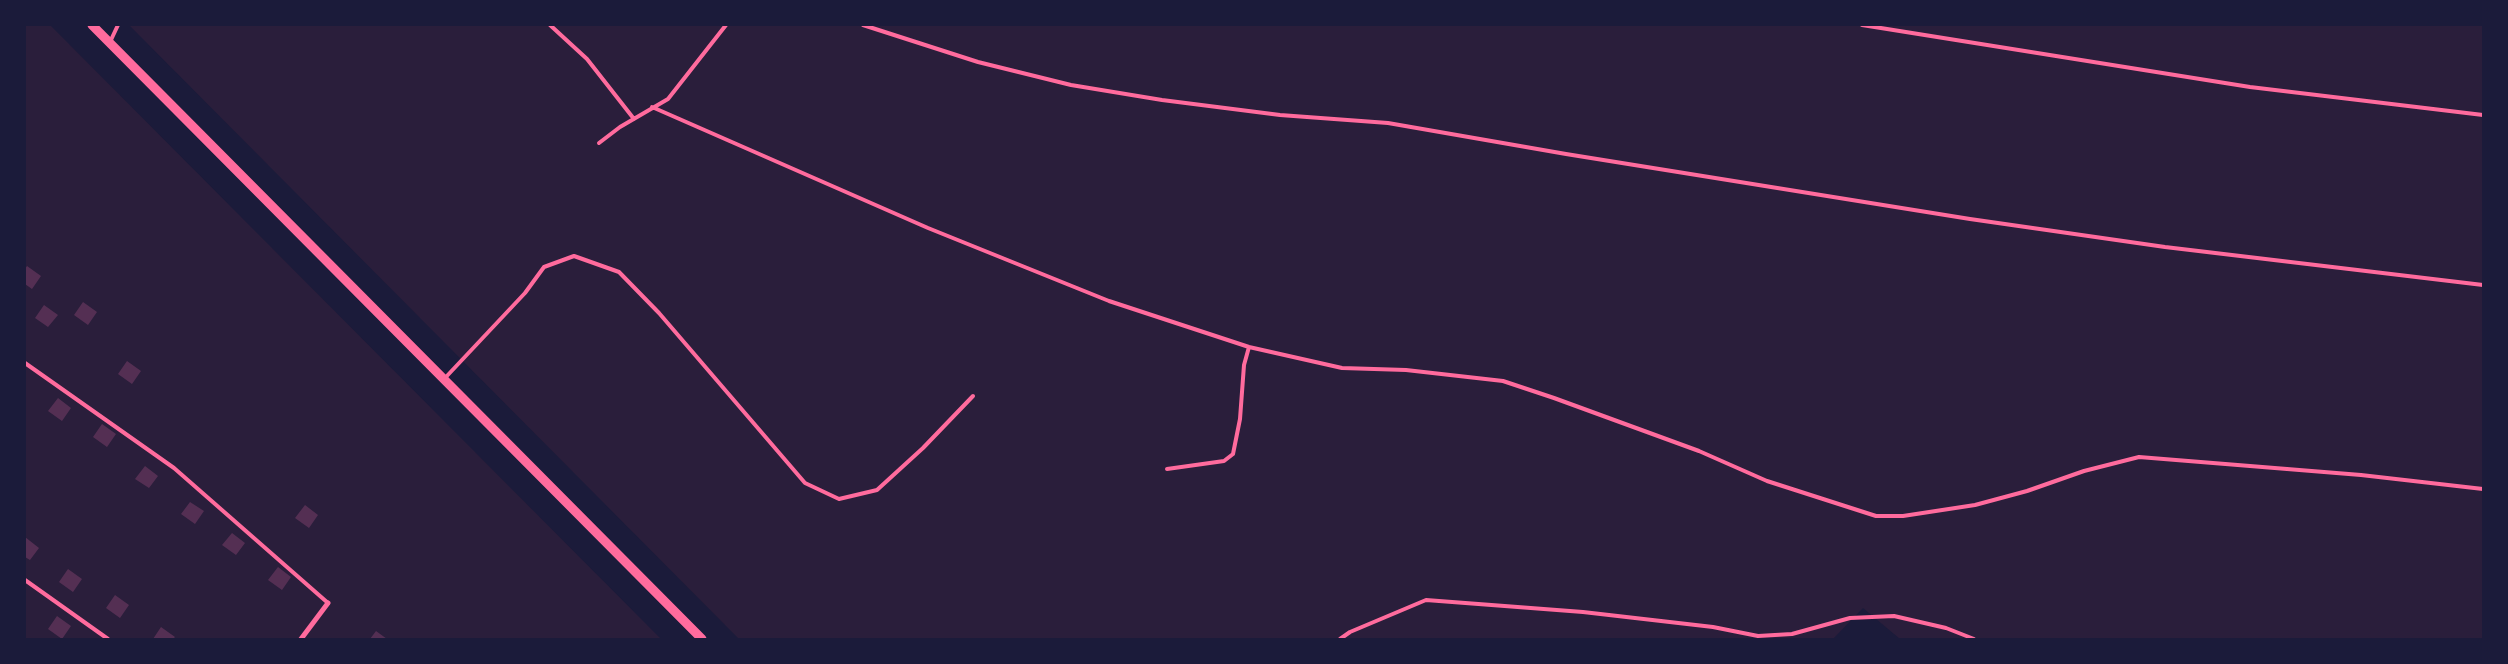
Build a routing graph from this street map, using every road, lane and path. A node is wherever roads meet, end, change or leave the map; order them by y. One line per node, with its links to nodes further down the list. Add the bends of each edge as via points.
1 (92, 25): 7 (street)
2 (118, 25): 7 (lane)
3 (550, 25): 10 (lane, via 587,59)
4 (726, 25): 8 (lane, via 668,99)
5 (862, 25): 12 (lane, via 987,64 1071,85 1162,100 1280,115 1388,123 1970,219)
6 (1862, 25): 9 (lane, via 2250,87)
7 (110, 42): 15 (street)
8 (652, 108): 10 (lane); 13 (lane, via 928,228 1100,298)
9 (2483, 115)
10 (634, 118): 11 (lane)
11 (599, 143)
12 (2483, 285)
13 (1249, 348): 17 (lane, via 1233,454 1224,461); 18 (lane, via 1342,368 1406,370 1503,381 1700,451 1767,481 1876,516 1903,516 1975,505 2139,457 2361,475)
14 (25, 363): 20 (lane, via 174,468)
15 (443, 380): 16 (lane, via 544,267 574,256 619,272 659,313 805,483 839,499 877,490); 23 (street)
16 (973, 396)
17 (1167, 469)
18 (2483, 489)
19 (25, 580): 21 (lane)
20 (328, 603): 22 (street)
21 (108, 639)
22 (301, 639)
23 (702, 639)
24 (1340, 639): 25 (lane, via 1426,600 1583,612 1713,627 1758,636 1792,634 1850,618 1894,616 1946,628)
25 (1974, 639)

